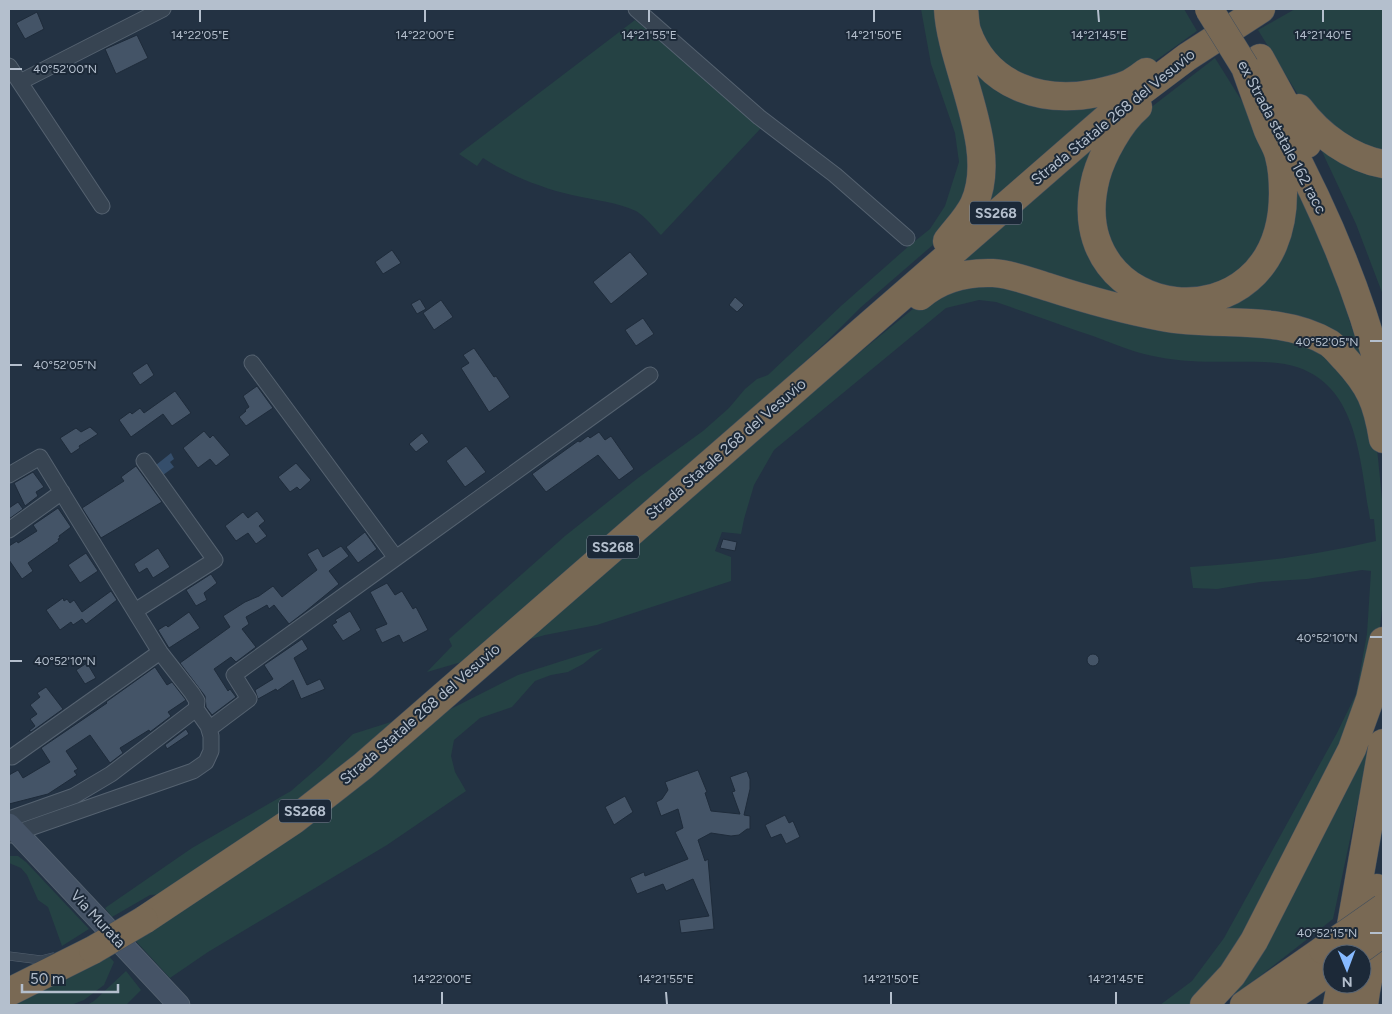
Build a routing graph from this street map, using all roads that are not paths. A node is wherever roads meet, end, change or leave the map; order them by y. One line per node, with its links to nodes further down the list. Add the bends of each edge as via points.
1 (163, 9): 10 (street)
2 (636, 9): 13 (street, via 759,117 835,175)
3 (948, 9): 15 (highway, via 954,47 980,146 982,178 974,204 946,242 882,303)
4 (964, 9): 7 (highway, via 967,30 978,54 1000,77 1025,90 1052,96 1082,96 1130,83 1150,69)
5 (1209, 9): 8 (highway, ex Strada statale 162 racc, bridge)
6 (1251, 10): 7 (highway); 8 (highway, ex Strada statale 162 racc)
7 (1204, 45): 8 (highway, via 1182,74 1132,112 1124,122 1100,163 1092,190 1091,211 1100,250 1118,276 1138,290 1162,300 1209,300 1244,284 1258,271 1276,242 1282,224 1284,192 1279,155 1269,132); 15 (highway, Strada Statale 268 del Vesuvio / SS268, via 1103,121)
8 (1252, 63): 11 (highway, via 1321,132 1344,150); 14 (highway, ex Strada statale 162 racc, via 1330,186); 19 (highway, ex Strada statale 162 racc, via 1345,262)
9 (9, 66): 10 (street)
10 (20, 82): 12 (street)
11 (1383, 164)
12 (102, 206)
13 (907, 238)
14 (1383, 322)
15 (845, 345): 17 (highway, Strada Statale 268 del Vesuvio / SS268)
16 (252, 363): 25 (street)
17 (813, 373): 20 (highway, via 945,279 994,273 1162,318 1268,324 1310,334 1331,344 1360,375 1374,398); 44 (highway, Strada Statale 268 del Vesuvio / SS268, bridge, via 363,766 294,820 166,906 93,950)
18 (650, 375): 25 (street)
19 (1383, 384)
20 (1383, 439)
21 (144, 461): 26 (street, via 215,560)
22 (9, 475): 23 (street, via 40,457)
23 (62, 492): 24 (street); 26 (street)
24 (9, 530)
25 (396, 558): 30 (street, via 234,675 249,699)
26 (135, 611): 28 (street)
27 (1383, 640): 46 (highway, via 1370,699 1352,749 1254,941 1232,975)
28 (160, 652): 29 (street, via 192,693 197,701); 32 (street)
29 (196, 709): 30 (street); 33 (street, via 111,774)
30 (209, 729): 33 (street, via 211,751 206,762 193,771)
31 (1383, 743): 35 (highway)
32 (12, 758)
33 (11, 828): 45 (street, Via Murata)
34 (1383, 851): 35 (highway)
35 (1373, 894): 37 (highway, bridge); 38 (highway); 49 (highway, via 1380,924)
36 (1383, 933): 39 (highway, bridge)
37 (1345, 944)
38 (1365, 944)
39 (1368, 944)
40 (60, 955): 41 (lane, via 41,960)
41 (9, 956)
42 (1322, 976): 47 (highway)
43 (1322, 978): 48 (highway)
44 (9, 992)
45 (179, 1005)
46 (1204, 1005)
47 (1244, 1005)
48 (1282, 1005)
49 (1364, 1005)

